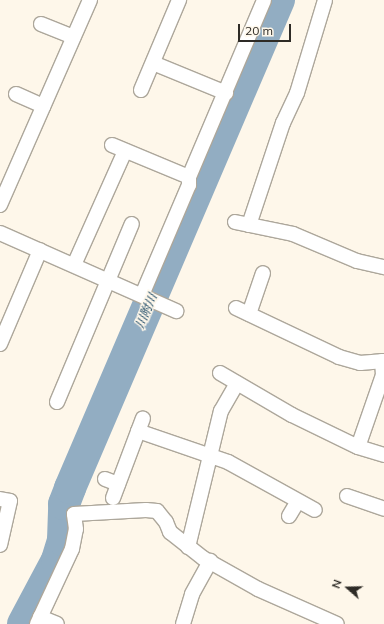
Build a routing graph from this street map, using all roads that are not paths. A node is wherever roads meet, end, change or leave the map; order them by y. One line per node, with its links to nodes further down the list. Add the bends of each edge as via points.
1 (90, 0): 6 (street)
2 (179, 0): 7 (street)
3 (264, 0): 9 (street)
4 (325, 0): 20 (street, via 297,93 242,223 293,234 358,261)
5 (41, 24): 6 (street)
6 (74, 37): 11 (street)
7 (153, 63): 8 (street); 9 (street)
8 (141, 90)
9 (226, 93): 14 (street)
10 (16, 94): 11 (street)
11 (43, 106): 15 (street)
12 (112, 145): 13 (street)
13 (125, 150): 14 (street); 19 (street)
14 (189, 177): 23 (street, via 190,185)
15 (0, 205)
16 (132, 224): 22 (street)
17 (0, 233): 18 (street)
18 (40, 250): 19 (street); 27 (street)
19 (74, 265): 22 (street)
20 (384, 267)
21 (263, 273): 26 (street)
22 (108, 280): 23 (street); 31 (street, via 78,336)
23 (147, 297): 25 (street)
24 (236, 308): 26 (street)
25 (176, 311)
26 (249, 314): 28 (street, via 338,357 360,363)
27 (0, 344)
28 (383, 361): 32 (street, via 383,375)
29 (220, 373): 30 (street)
30 (237, 383): 32 (street, via 292,415); 33 (street, via 222,411)
31 (58, 393)
32 (358, 447): 34 (street)
33 (211, 455): 36 (street, via 141,425); 40 (street); 45 (street)
34 (384, 455)
35 (105, 479): 36 (street)
36 (118, 484): 38 (street)
37 (347, 496): 41 (street)
38 (113, 498)
39 (0, 499): 44 (street, via 10,500)
40 (298, 501): 42 (street); 43 (street)
41 (384, 509)
42 (315, 510)
43 (289, 516)
44 (0, 545)
45 (188, 547): 46 (street); 47 (street, via 170,532 157,511 74,514 76,529 72,549)
46 (210, 561): 49 (street, via 192,594); 50 (street, via 258,589)
47 (38, 620): 48 (street)
48 (57, 624)
49 (183, 624)
50 (337, 624)

